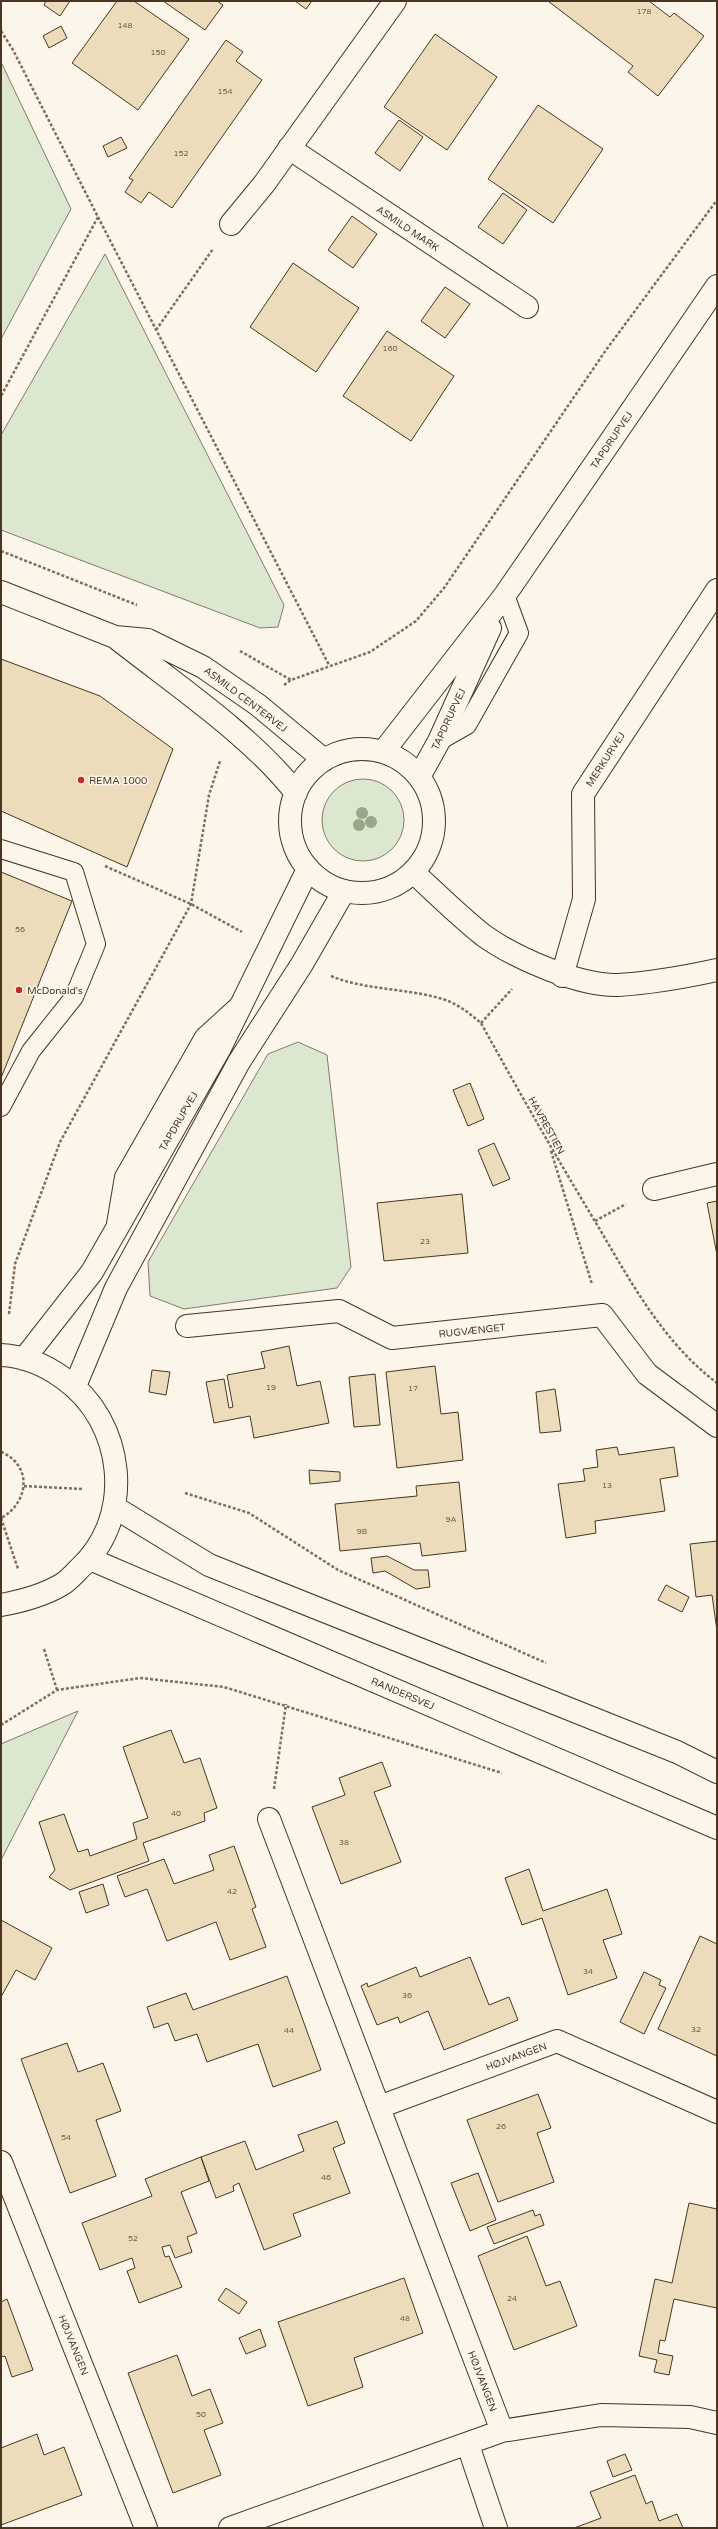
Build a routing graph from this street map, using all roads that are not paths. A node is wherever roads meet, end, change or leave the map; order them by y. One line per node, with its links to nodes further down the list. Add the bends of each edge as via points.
1 (395, 1): 2 (street)
2 (289, 148): 3 (street); 5 (street, ASMILD MARK)
3 (230, 224)
4 (717, 286): 8 (street, TAPDRUPVEJ)
5 (527, 307)
6 (717, 590): 20 (street, MERKURVEJ, via 583,794 584,899)
7 (1, 592): 9 (street, ASMILD CENTERVEJ)
8 (505, 595): 10 (street, TAPDRUPVEJ); 10 (lane, via 519,632 468,725); 11 (street, TAPDRUPVEJ)
9 (115, 637): 12 (street, ASMILD CENTERVEJ, via 148,640 196,663 258,705); 14 (street, ASMILD CENTERVEJ, via 233,731 281,774)
10 (439, 741): 13 (street, TAPDRUPVEJ)
11 (382, 752): 12 (street, via 352,750); 13 (street, via 396,758)
12 (324, 760): 14 (street, via 307,774)
13 (419, 777): 17 (street, via 429,795 434,815 433,836 426,856)
14 (296, 793): 16 (street, via 290,813 291,833 297,852)
15 (1, 849): 21 (lane, via 74,872 96,944 74,997 31,1051)
16 (308, 869): 18 (street, via 325,883); 26 (street, TAPDRUPVEJ, via 216,1055 92,1272)
17 (413, 872): 18 (street, via 398,884 382,891 363,894); 20 (street, via 484,935 526,960)
18 (344, 891): 27 (street, via 302,964 239,1062 116,1288)
19 (717, 970): 20 (street, via 617,985)
20 (562, 976)
21 (1, 1107)
22 (717, 1174): 23 (street)
23 (654, 1189)
24 (187, 1326): 28 (street, RUGVÆNGET, via 339,1311 392,1338 602,1315 647,1374)
25 (1, 1355): 26 (street)
26 (24, 1359): 27 (street, via 51,1369)
27 (75, 1386): 29 (street, via 96,1411 111,1441 117,1473)
28 (717, 1426)
29 (114, 1506): 30 (street, via 105,1534); 32 (street, via 209,1565 670,1750)
30 (90, 1559): 31 (street, via 62,1584 29,1600); 34 (street, RANDERSVEJ)
31 (1, 1605)
32 (717, 1772)
33 (269, 1819): 35 (street, HØJVANGEN)
34 (717, 1828)
35 (379, 2107): 36 (street, HØJVANGEN, via 557,2041); 39 (street, HØJVANGEN)
36 (717, 2112)
37 (1, 2162): 41 (street, HØJVANGEN)
38 (717, 2423): 39 (street, via 690,2417 600,2415)
39 (502, 2431): 40 (street)
40 (468, 2445): 42 (street); 43 (street)
41 (146, 2528)
42 (230, 2528)
43 (496, 2528)

